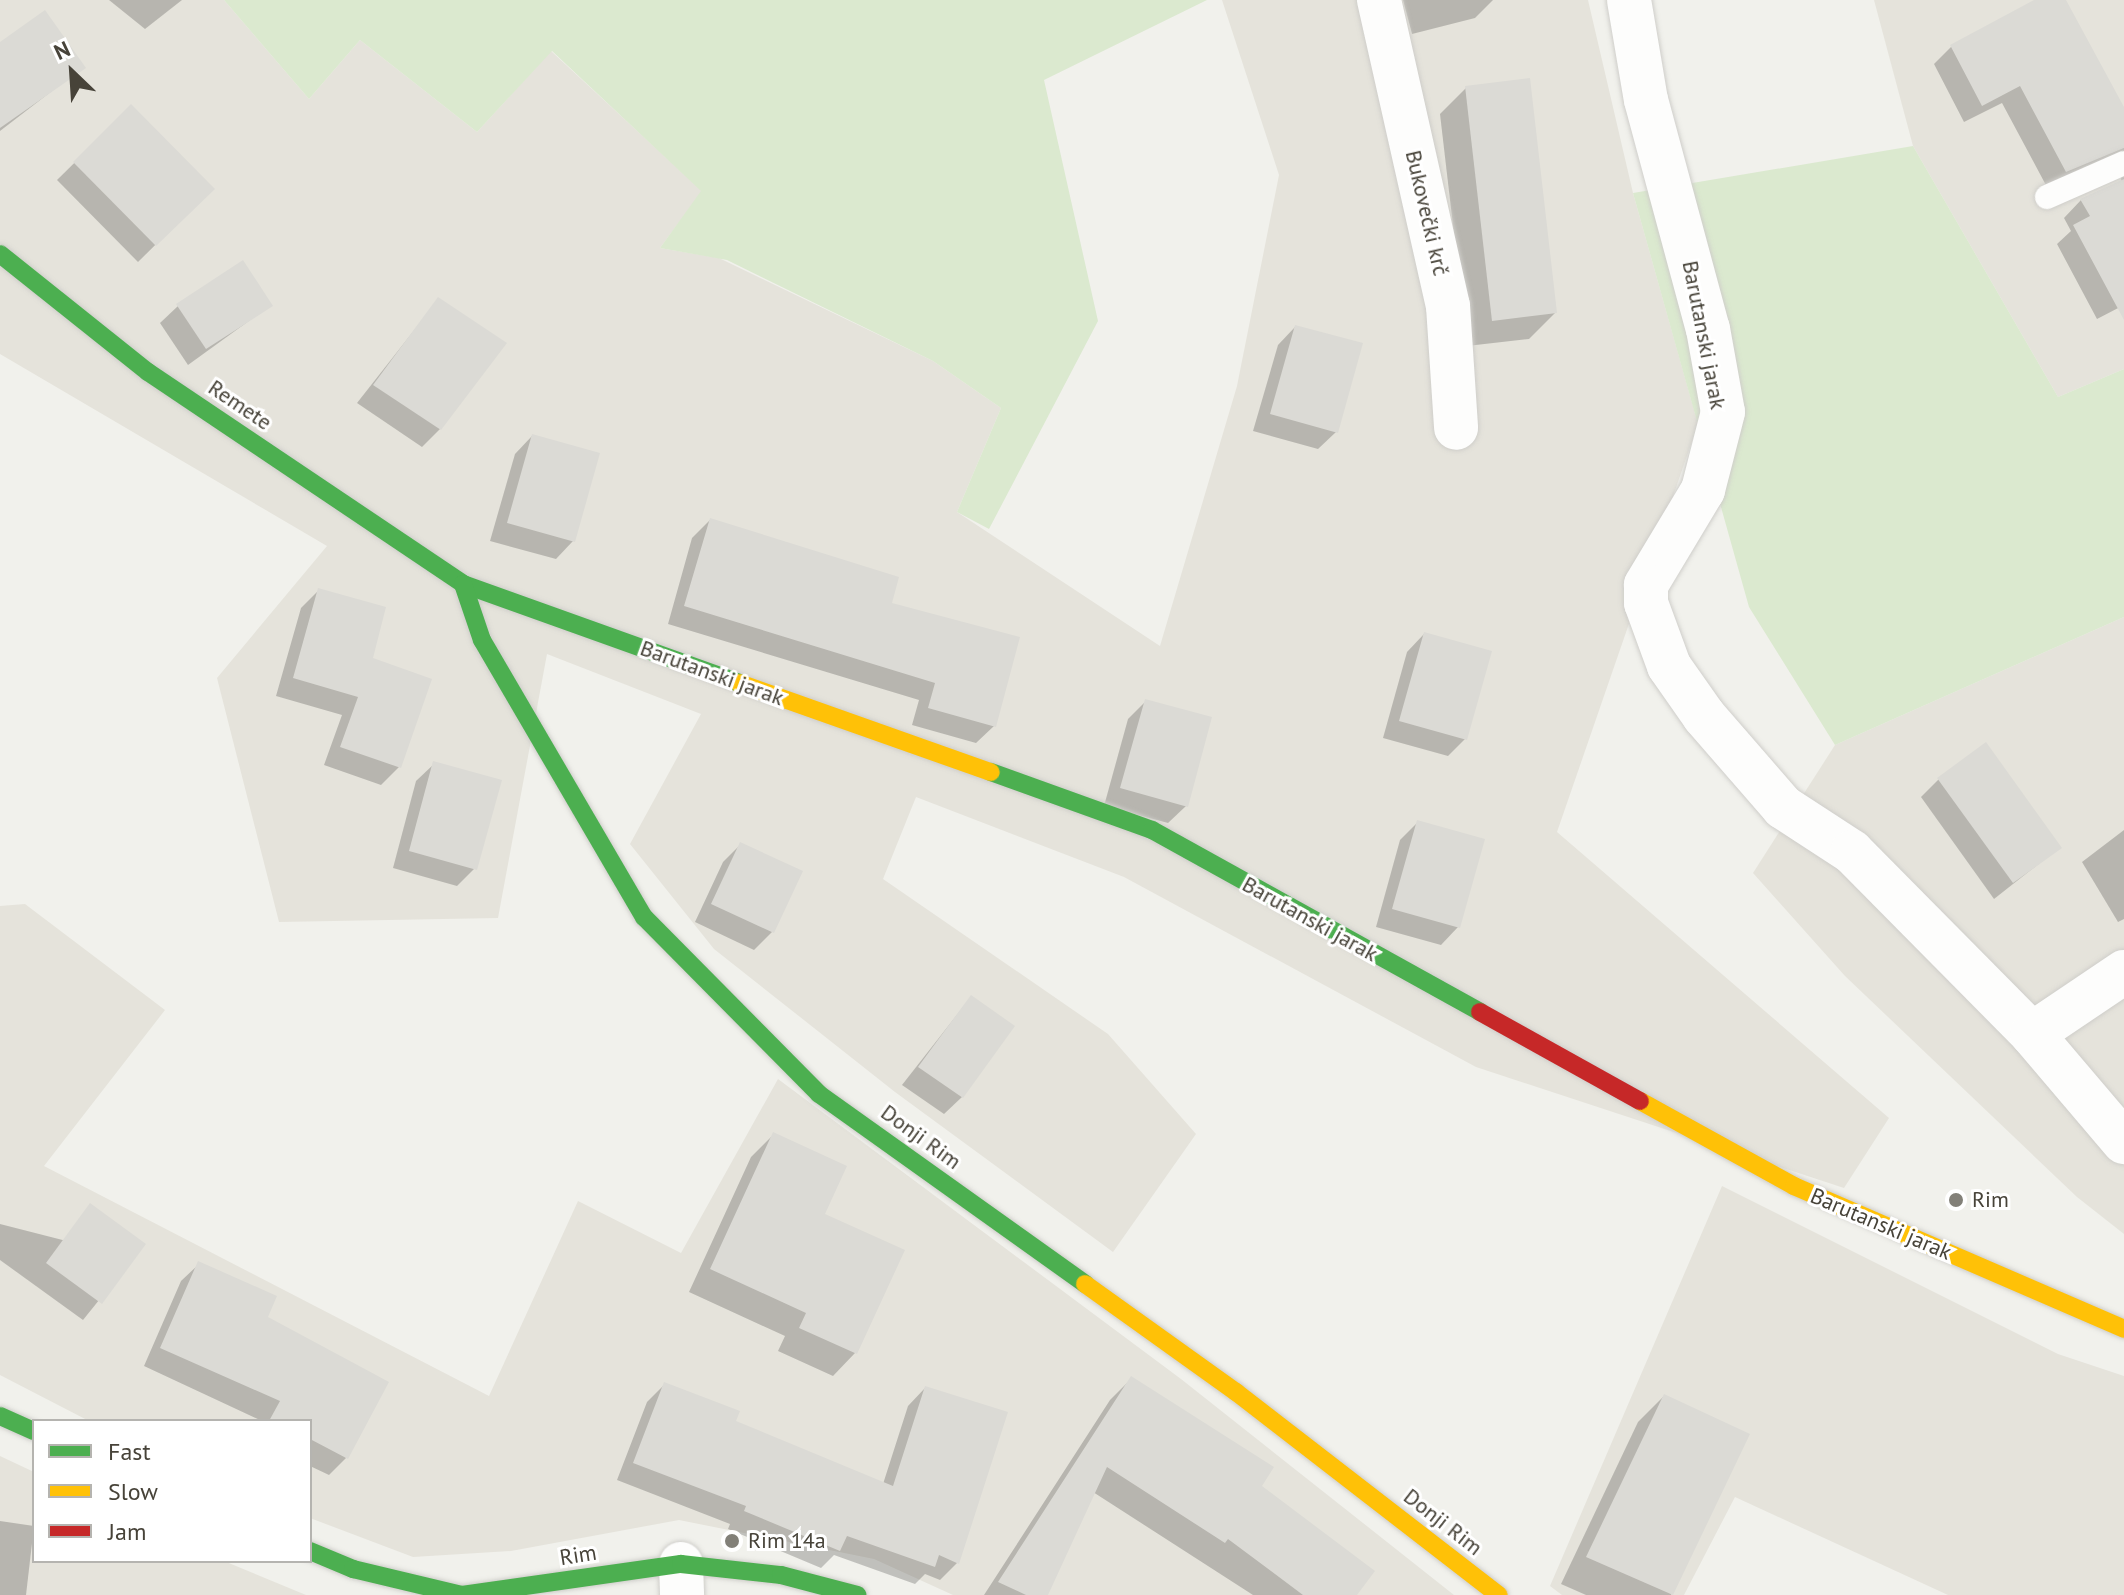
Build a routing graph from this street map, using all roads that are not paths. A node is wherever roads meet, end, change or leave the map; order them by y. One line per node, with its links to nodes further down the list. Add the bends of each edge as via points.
1 (1379, 0): 6 (street, Bukovečki krč, via 1448,306)
2 (1629, 0): 9 (street, Barutanski jarak, via 1646,100 1708,329 1723,412 1703,490 1646,585 1655,632 1669,666 1704,716 1783,807 1852,852)
3 (2124, 163): 4 (lane)
4 (2047, 197)
5 (0, 254): 7 (street, Remete, via 148,372)
6 (1456, 428)
7 (463, 584): 11 (street, Barutanski jarak, via 1152,830 1794,1186); 17 (street, Donji Rim, via 482,640 644,917 819,1094 1236,1392)
8 (2124, 972): 9 (street)
9 (2032, 1034): 10 (street, Barutanski jarak)
10 (2124, 1142)
11 (2124, 1329)
12 (0, 1416): 13 (street)
13 (32, 1430)
14 (312, 1552): 15 (street, Rim, via 353,1569 462,1595)
15 (682, 1579): 16 (street, Rim, via 781,1575)
16 (857, 1595)
17 (1499, 1595)

